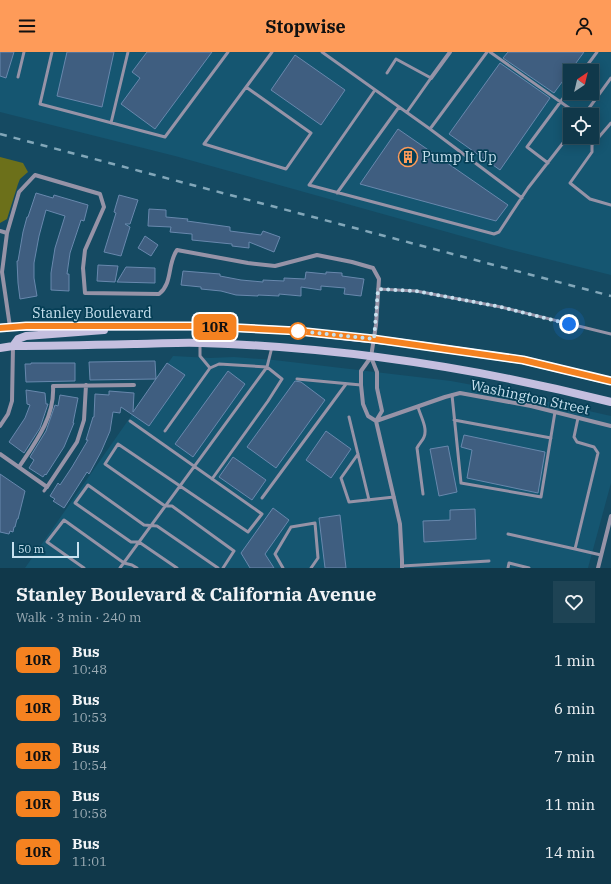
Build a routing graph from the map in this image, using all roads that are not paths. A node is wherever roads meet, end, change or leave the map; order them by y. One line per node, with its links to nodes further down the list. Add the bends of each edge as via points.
1 (24, 52): 12 (lane)
2 (52, 52): 23 (lane, via 40,104)
3 (128, 52): 23 (lane)
4 (228, 52): 23 (lane, via 166,137)
5 (272, 52): 15 (lane)
6 (322, 52): 16 (lane)
7 (450, 52): 13 (street)
8 (488, 52): 18 (lane); 25 (lane)
9 (597, 52): 10 (lane)
10 (588, 64)
11 (387, 73): 13 (lane, via 396,59)
12 (18, 77)
13 (432, 78): 22 (lane)
14 (611, 78): 21 (lane)
15 (246, 87): 15 (lane, via 204,144 286,169 311,133)
16 (375, 90): 19 (lane); 28 (lane, via 309,185)
17 (563, 99): 18 (lane)
18 (561, 102): 20 (lane); 27 (lane, via 528,147)
19 (399, 107): 22 (lane); 28 (lane)
20 (569, 108)
21 (589, 108)
22 (407, 112): 25 (lane)
23 (111, 123)
24 (611, 123): 30 (lane, via 592,145 592,152 570,184 590,199)
25 (430, 129): 29 (lane)
26 (563, 144): 27 (lane)
27 (548, 164): 29 (lane)
28 (337, 193): 29 (lane, via 494,234 499,232)
29 (522, 198)
30 (611, 205)
31 (0, 231): 32 (street)
32 (7, 233): 33 (street, via 19,192 35,175 100,194 104,207 85,250 85,293 158,294 168,284 172,256 177,250 275,266 317,254 373,268 379,279); 36 (street, via 2,272)
33 (378, 289): 39 (lane, via 416,291 501,307); 40 (street)
34 (120, 326): 35 (main road, Stanley Boulevard); 36 (main road, Stanley Boulevard); 42 (main road, via 108,330 26,336 18,339)
35 (200, 326): 40 (main road, Stanley Boulevard, via 298,331); 41 (main road)
36 (10, 327): 37 (main road, Stanley Boulevard); 38 (main road)
37 (0, 328)
38 (0, 334)
39 (611, 334)
40 (374, 339): 45 (street); 49 (main road, Stanley Boulevard, via 523,360)
41 (200, 343): 42 (main road); 43 (main road); 47 (lane, via 200,356)
42 (13, 346): 44 (main road); 63 (street, via 12,401 8,414)
43 (272, 347): 45 (main road); 46 (lane)
44 (0, 348)
45 (371, 356): 53 (street, via 361,371); 55 (main road, via 510,379); 62 (street, via 377,372 377,388 382,411)
46 (267, 367): 47 (lane, via 219,364); 70 (lane); 71 (lane, via 282,378)
47 (210, 368): 65 (lane)
48 (297, 379): 50 (lane)
49 (611, 381)
50 (346, 384): 53 (lane); 75 (lane)
51 (86, 385): 52 (street); 69 (street, via 53,386 44,430); 69 (street, via 84,420 77,442 46,489)
52 (134, 385)
53 (361, 385): 62 (street, via 363,404 368,416)
54 (452, 395): 56 (street, Washington Street); 57 (street, Washington Street, via 479,396); 60 (lane)
55 (611, 402)
56 (418, 407): 62 (street, Washington Street); 73 (lane, via 425,429 424,437 417,448)
57 (555, 412): 59 (street, Washington Street); 66 (lane)
58 (349, 417): 68 (lane)
59 (578, 418): 64 (street, Washington Street); 82 (lane, via 574,437 577,442 594,447 598,453)
60 (454, 420): 66 (lane); 66 (lane, via 461,484 541,497)
61 (130, 421): 70 (lane)
62 (376, 421): 74 (street)
63 (0, 426)
64 (611, 426)
65 (165, 431)
66 (551, 438)
67 (0, 454): 69 (street)
68 (358, 454): 76 (lane); 76 (lane, via 341,478 349,502)
69 (19, 467)
70 (194, 467): 71 (lane); 72 (lane)
71 (212, 480): 72 (lane, via 262,514 248,532)
72 (180, 487): 77 (lane); 77 (lane, via 118,444 104,464)
73 (422, 494)
74 (394, 497): 76 (lane); 86 (street, via 400,524)
75 (262, 498)
76 (369, 500)
77 (165, 506): 79 (lane); 92 (lane, via 172,506 234,551)
78 (611, 516): 83 (street)
79 (150, 526): 81 (lane); 81 (lane, via 144,525 88,485 75,503 130,542); 91 (lane, via 157,526)
80 (508, 534): 82 (lane)
81 (139, 542): 85 (lane); 90 (lane)
82 (575, 549): 83 (lane)
83 (601, 555): 97 (street)
84 (489, 561): 86 (lane)
85 (124, 563): 87 (lane, via 64,520 47,542); 88 (lane); 89 (lane)
86 (402, 567)
87 (84, 568)
88 (120, 568)
89 (137, 568)
90 (177, 568)
91 (218, 568)
92 (223, 568)
93 (283, 568): 94 (lane, via 275,554 291,527 315,523 318,558)
94 (311, 568)
95 (508, 568): 96 (lane, via 509,563)
96 (529, 568)
97 (598, 568)

